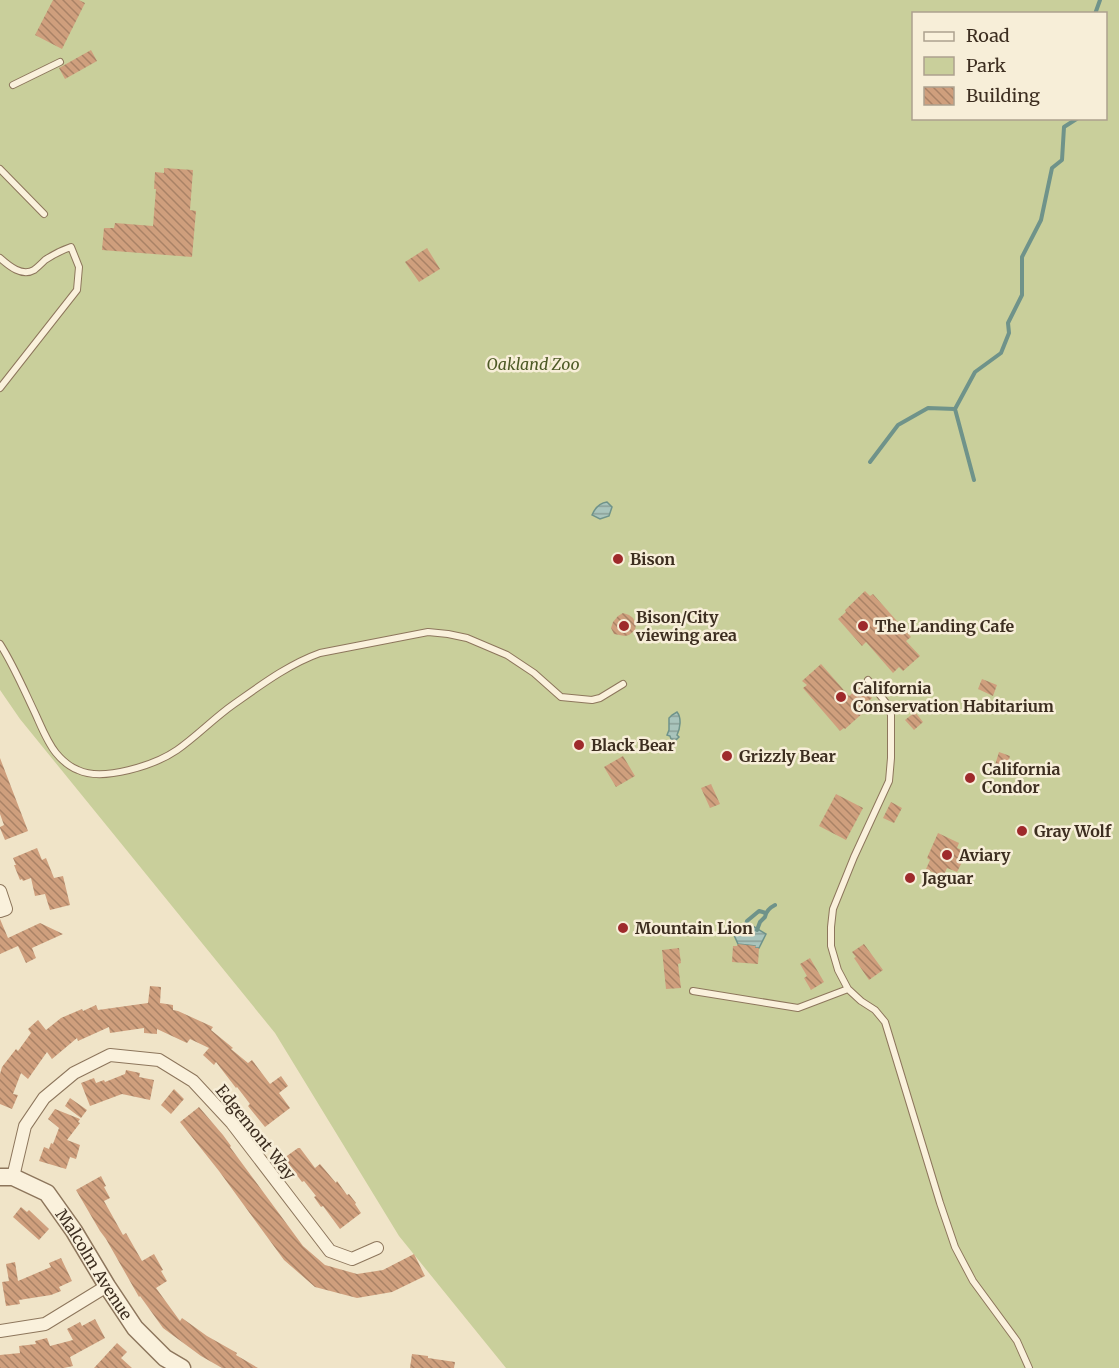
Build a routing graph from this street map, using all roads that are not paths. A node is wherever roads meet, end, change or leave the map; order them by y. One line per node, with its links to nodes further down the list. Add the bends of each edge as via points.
1 (60, 62): 2 (lane)
2 (13, 85)
3 (0, 169): 4 (lane)
4 (44, 213)
5 (0, 258): 6 (lane, via 23,272 34,270 71,247 79,267 77,290)
6 (0, 388)
7 (0, 644): 9 (lane, via 57,753 78,771 92,773 114,774 176,751 232,705 309,657 428,632 467,638 507,655 561,697 592,700)
8 (868, 680): 12 (lane, via 891,715 891,758 889,780 833,909 831,946)
9 (623, 684)
10 (0, 891): 11 (street, via 6,909)
11 (0, 911)
12 (848, 989): 13 (lane, via 798,1008); 19 (lane, via 885,1022 955,1247 973,1281 1017,1341)
13 (693, 991)
14 (7, 1177): 15 (street, Edgemont Way, via 25,1126 44,1098 74,1072 110,1055 159,1060 193,1081 232,1123 330,1251 352,1259); 16 (street, Malcolm Avenue, via 47,1193)
15 (377, 1248)
16 (107, 1286): 17 (street, via 45,1324); 18 (street, Malcolm Avenue, via 135,1328 165,1358)
17 (0, 1331)
18 (182, 1368)
19 (1029, 1368)

